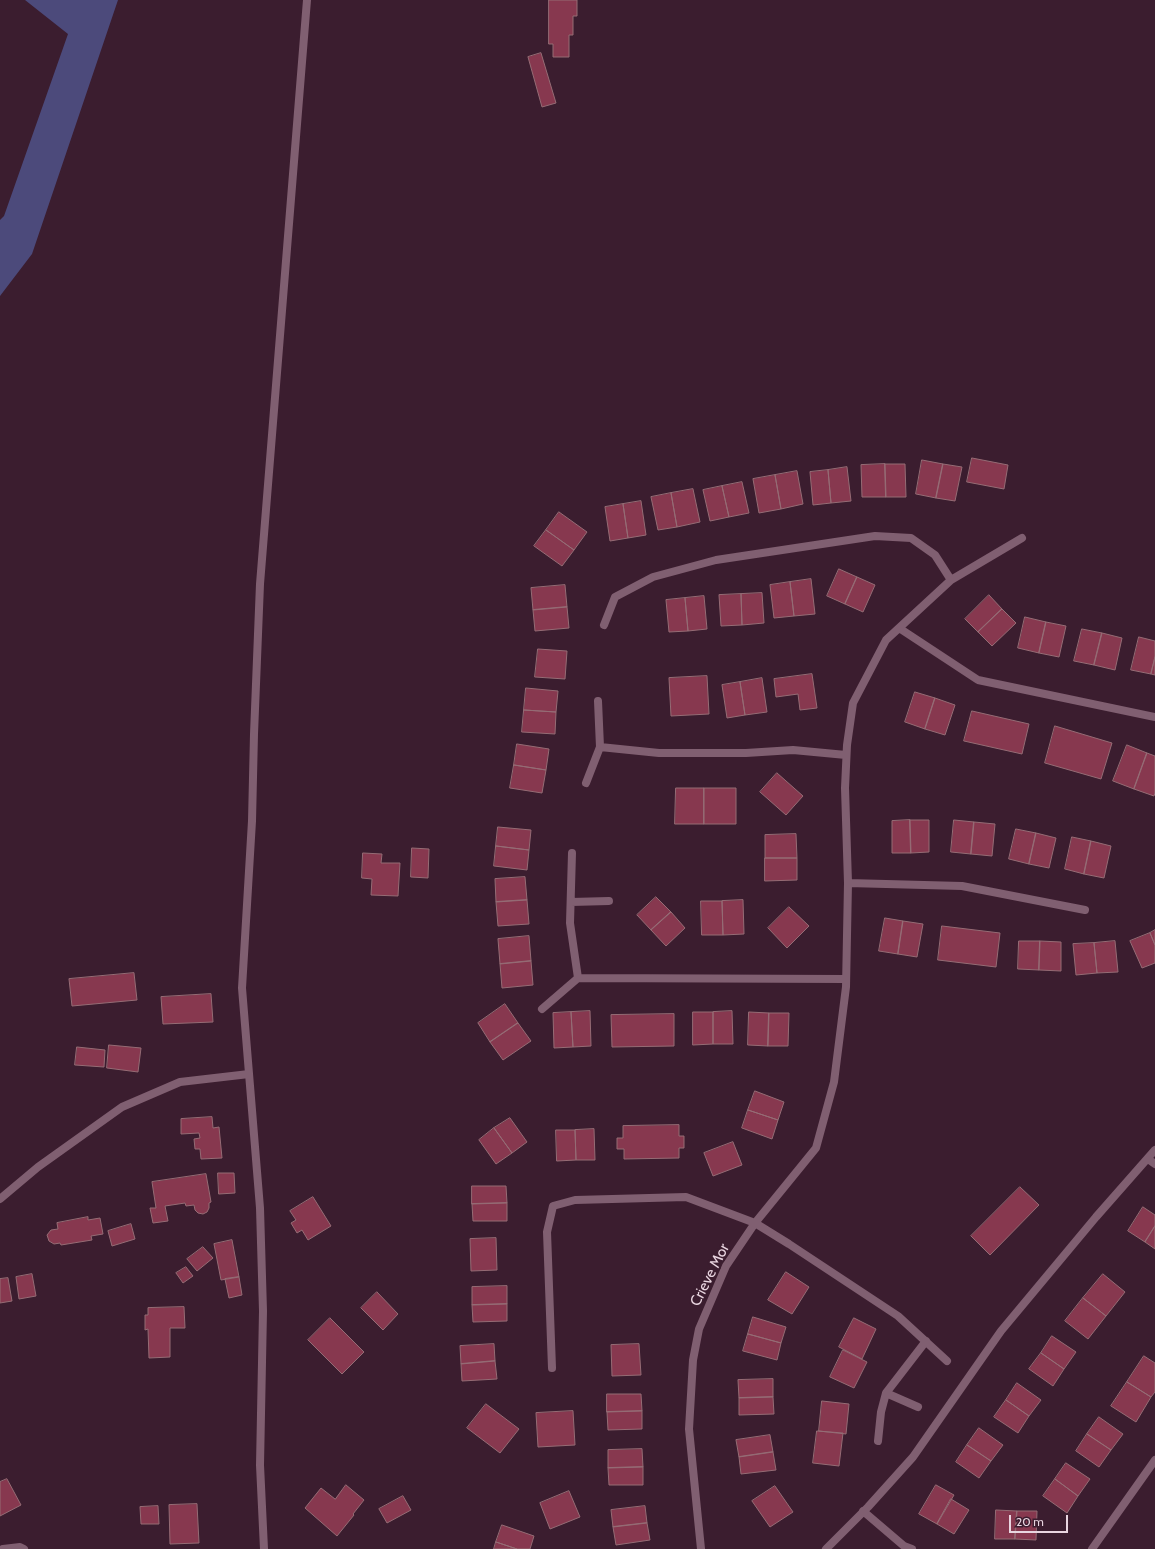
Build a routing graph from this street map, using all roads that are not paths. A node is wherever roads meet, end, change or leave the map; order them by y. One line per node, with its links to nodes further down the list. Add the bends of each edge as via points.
1 (307, 0): 19 (street, via 260,584 252,821 242,988)
2 (1022, 538): 3 (street, Crieve Mor)
3 (951, 580): 4 (street, via 935,555 911,538 875,536 716,560 653,577 615,597); 5 (street, Crieve Mor)
4 (604, 625)
5 (899, 628): 7 (street, via 978,680); 9 (street, Crieve Mor, via 886,640 853,703)
6 (598, 701): 8 (street)
7 (1155, 717)
8 (600, 747): 9 (street, via 659,753 793,750); 10 (street)
9 (846, 755): 12 (street, Crieve Mor)
10 (586, 783)
11 (572, 853): 14 (street)
12 (848, 883): 15 (street, via 962,886); 17 (street, Crieve Mor)
13 (609, 901): 14 (street)
14 (571, 902): 16 (street, via 570,923)
15 (1085, 910)
16 (578, 978): 17 (street); 18 (street)
17 (846, 978): 23 (street, Crieve Mor, via 834,1082 816,1148)
18 (542, 1009)
19 (249, 1074): 22 (street, via 180,1082 122,1107 38,1167); 34 (street, via 260,1208 263,1311 260,1465)
20 (1155, 1150): 21 (street)
21 (1151, 1161): 31 (street, via 1096,1217 1001,1331 913,1457)
22 (0, 1199)
23 (755, 1224): 24 (street, via 898,1316); 26 (street, via 686,1197 575,1200 553,1206 547,1232); 35 (street, Crieve Mor, via 726,1266 699,1329 693,1360 689,1429)
24 (926, 1341): 25 (street); 27 (street)
25 (947, 1361)
26 (552, 1368)
27 (886, 1393): 28 (street); 29 (street)
28 (918, 1407)
29 (878, 1441)
30 (1155, 1460): 38 (street)
31 (863, 1511): 36 (street); 37 (street, via 904,1546)
32 (3, 1549): 33 (street)
33 (24, 1549)
34 (264, 1549)
35 (701, 1549)
36 (826, 1549)
37 (912, 1549)
38 (1092, 1549)

